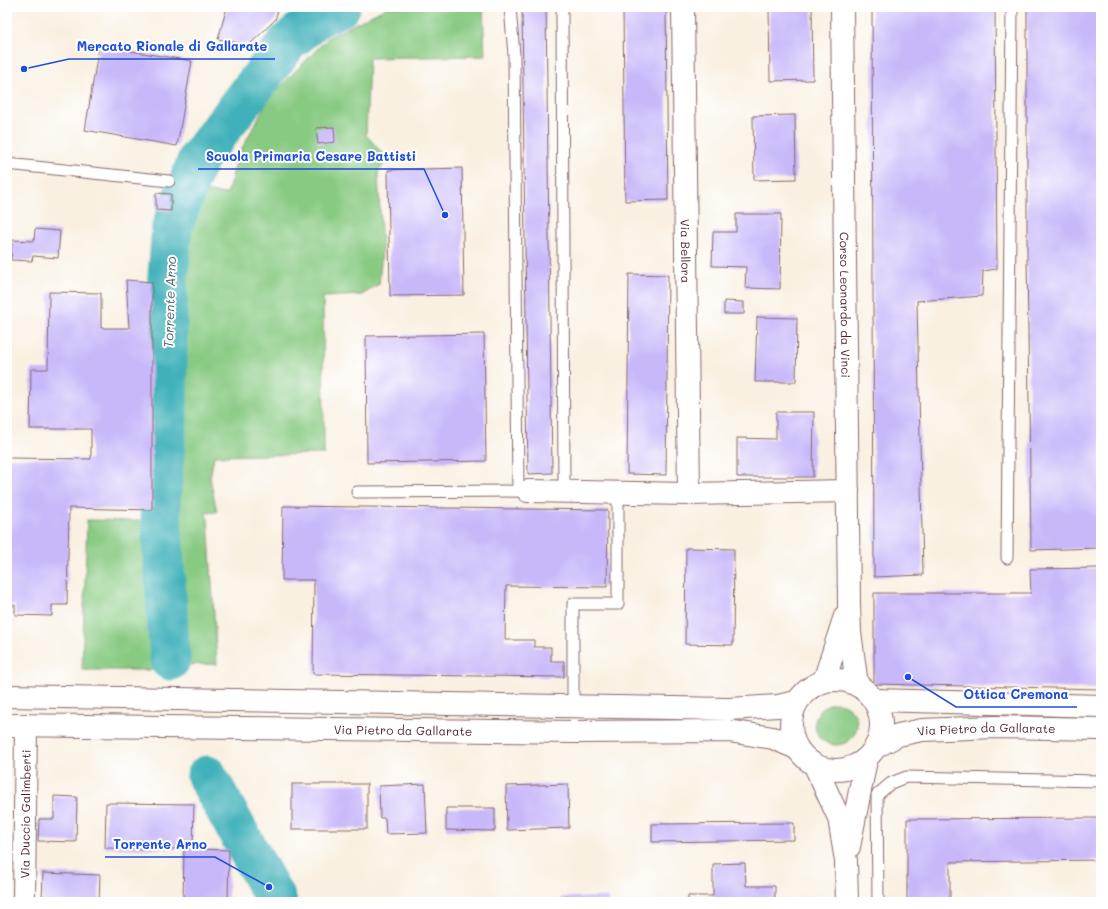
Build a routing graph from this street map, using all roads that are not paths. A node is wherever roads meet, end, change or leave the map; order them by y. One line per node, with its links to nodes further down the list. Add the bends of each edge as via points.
1 (510, 7): 8 (lane, via 514,55)
2 (562, 7): 9 (lane)
3 (683, 7): 13 (street, Via Bellora)
4 (842, 7): 10 (street, Corso Leonardo da Vinci)
5 (1012, 7): 14 (lane)
6 (7, 164): 7 (lane)
7 (169, 181)
8 (523, 491): 9 (street); 11 (lane)
9 (564, 491): 12 (street)
10 (848, 491): 13 (street); 15 (street, Corso Leonardo da Vinci)
11 (357, 492)
12 (618, 492): 13 (street); 21 (lane, via 618,604 573,604)
13 (689, 494)
14 (1007, 558)
15 (849, 603): 16 (street, Corso Leonardo da Vinci); 17 (street, Corso Leonardo da Vinci)
16 (824, 681): 17 (street, via 840,679); 20 (street, via 810,687)
17 (857, 685): 19 (street, via 864,688)
18 (7, 696): 21 (street)
19 (875, 700): 22 (street, Via Pietro da Gallarate); 26 (street, via 882,724)
20 (796, 702): 21 (street, via 778,706 729,709); 25 (street, via 790,727)
21 (573, 706)
22 (1101, 706)
23 (17, 725): 25 (street, Via Pietro da Gallarate, via 574,732 729,731 772,738); 30 (street, Via Duccio Galimberti)
24 (1101, 729): 26 (street, Via Pietro da Gallarate, via 994,727 922,730 898,735)
25 (796, 748): 27 (street)
26 (871, 754): 27 (street, via 852,768 834,771); 29 (street)
27 (815, 766): 29 (street, via 839,818)
28 (1101, 781): 32 (lane, via 906,777 891,783 878,795)
29 (846, 862): 31 (street)
30 (24, 902)
31 (847, 902)
32 (878, 902)

